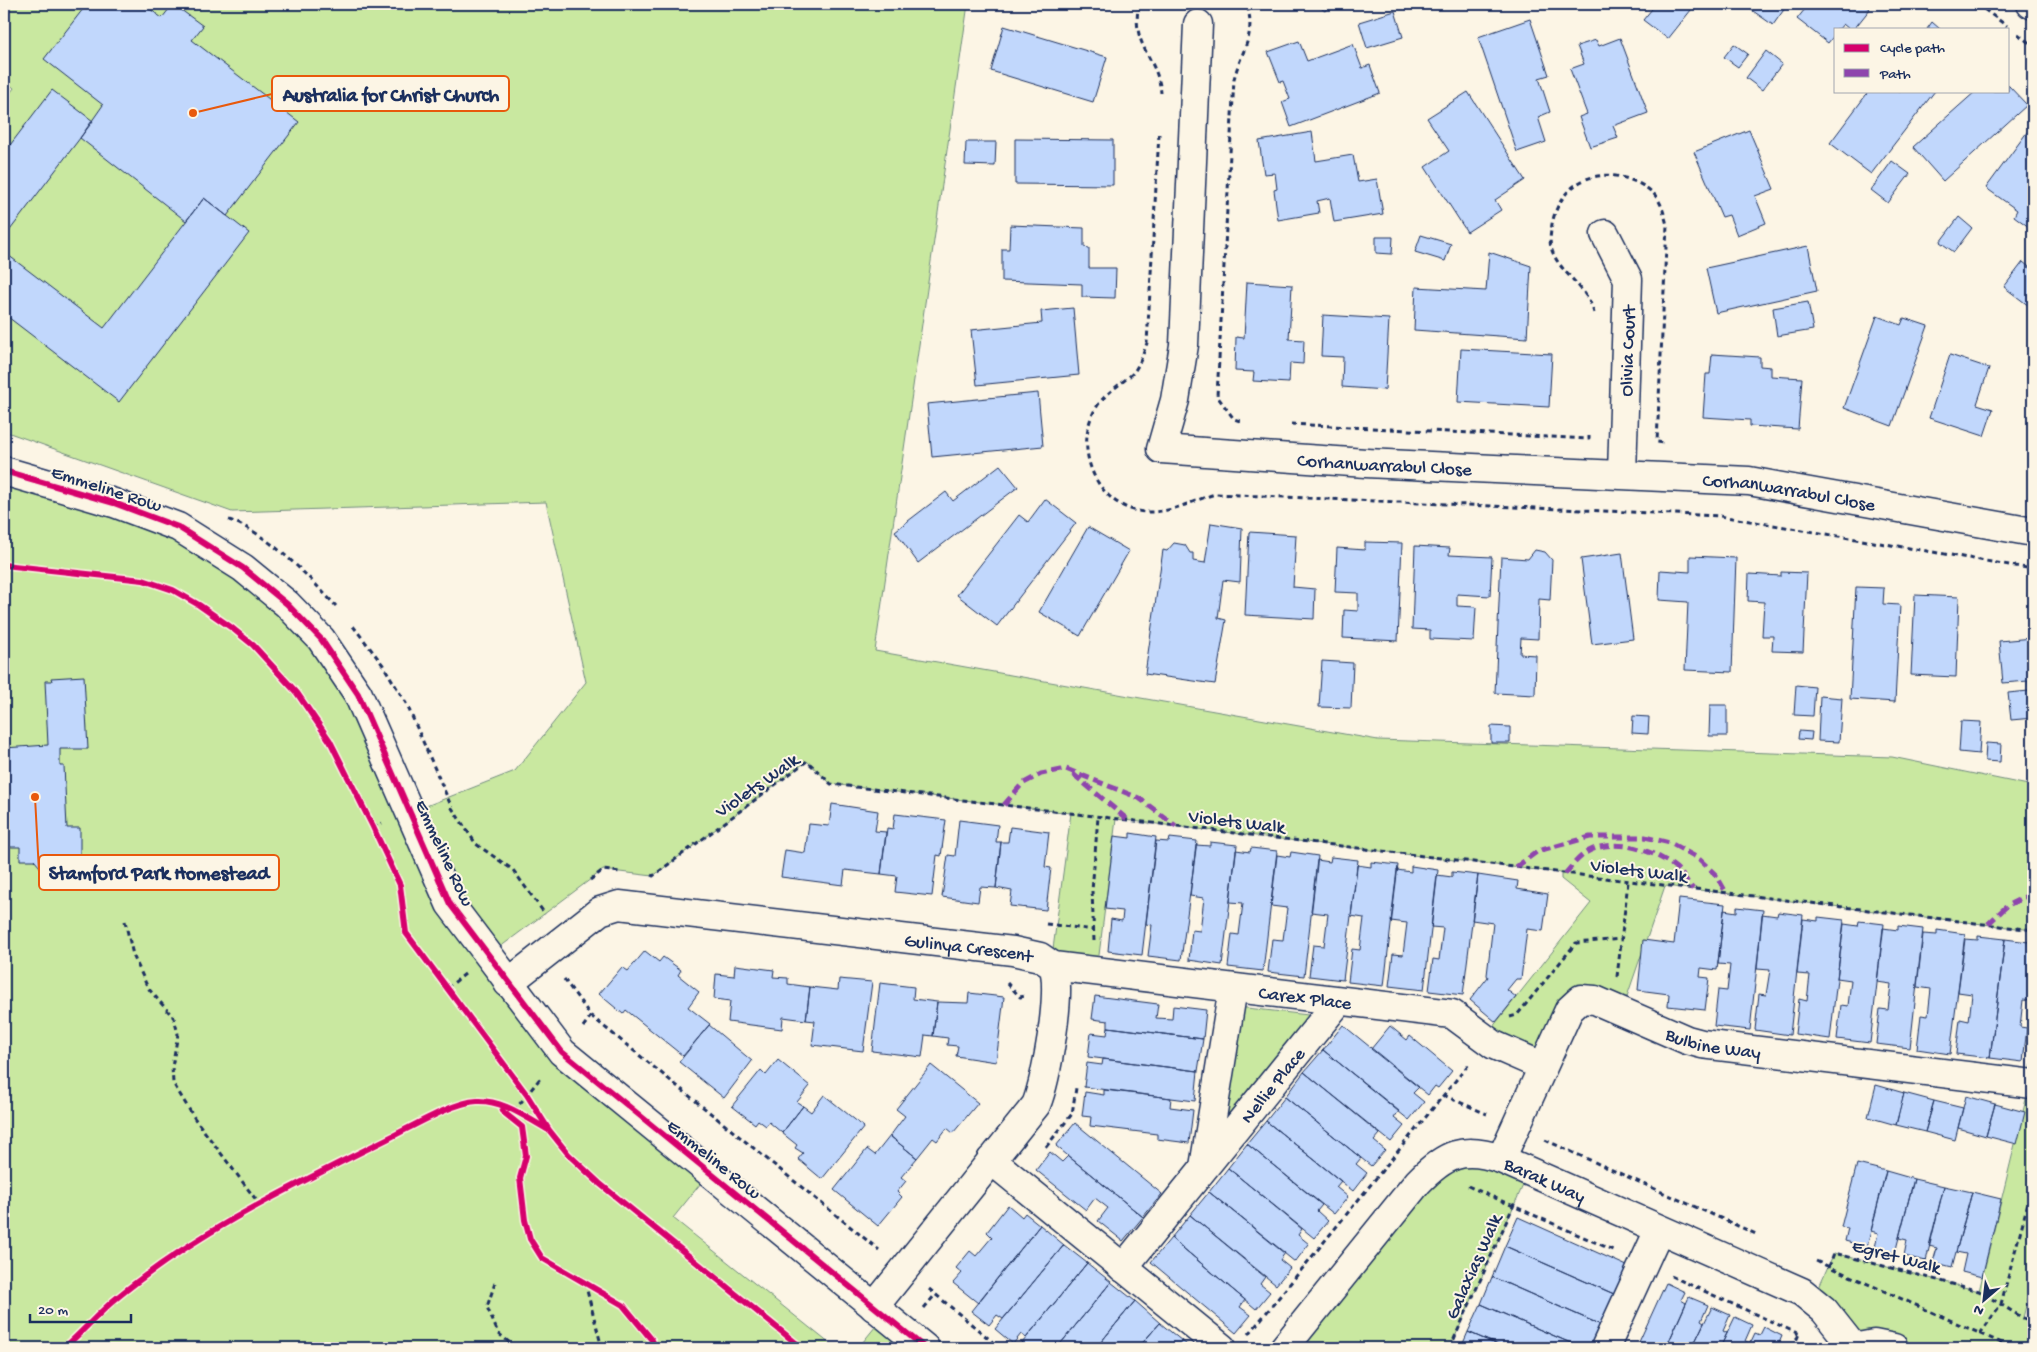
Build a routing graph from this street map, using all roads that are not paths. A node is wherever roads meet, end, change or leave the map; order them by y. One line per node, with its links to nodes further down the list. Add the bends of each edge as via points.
1 (1198, 24): 4 (street, Corhanwarrabul Close, via 1184,345 1175,400 1161,449 1366,463)
2 (1606, 234): 4 (street, Olivia Court, via 1628,279)
3 (4, 471): 7 (street, Emmeline Row, via 114,503 178,527 243,568 304,620 321,639 358,694 450,904)
4 (1622, 474): 5 (street, Corhanwarrabul Close, via 1749,481)
5 (2033, 532)
6 (1053, 966): 7 (street, Gulinya Crescent, via 1032,954 1013,951 619,905 600,911); 8 (street, Carex Place); 13 (street, Gulinya Crescent, via 1057,983 1042,1088 1030,1112)
7 (508, 983): 17 (street, Emmeline Row, via 562,1052)
8 (1233, 988): 9 (street, Carex Place); 14 (street, Nellie Place)
9 (1339, 1001): 10 (street, Carex Place, via 1452,1014 1494,1045); 14 (street, Nellie Place)
10 (1542, 1066): 11 (street, Bulbine Way, via 1569,1010 1586,998 1702,1044); 12 (street, Bulbine Way)
11 (2033, 1084)
12 (1501, 1159): 15 (street, Barak Way); 20 (street, Barak Way, via 1466,1152 1452,1155 1430,1170)
13 (991, 1160): 16 (street); 17 (street, Gulinya Crescent)
14 (1204, 1169): 16 (street, Nellie Place)
15 (1659, 1230): 21 (street); 22 (street, Barak Way, via 1802,1292 1824,1310)
16 (1123, 1268): 19 (street)
17 (874, 1307): 18 (street, Emmeline Row)
18 (925, 1348)
19 (1222, 1348)
20 (1284, 1348)
21 (1605, 1348)
22 (1853, 1348): 23 (street, via 1874,1344)
23 (1894, 1348)

